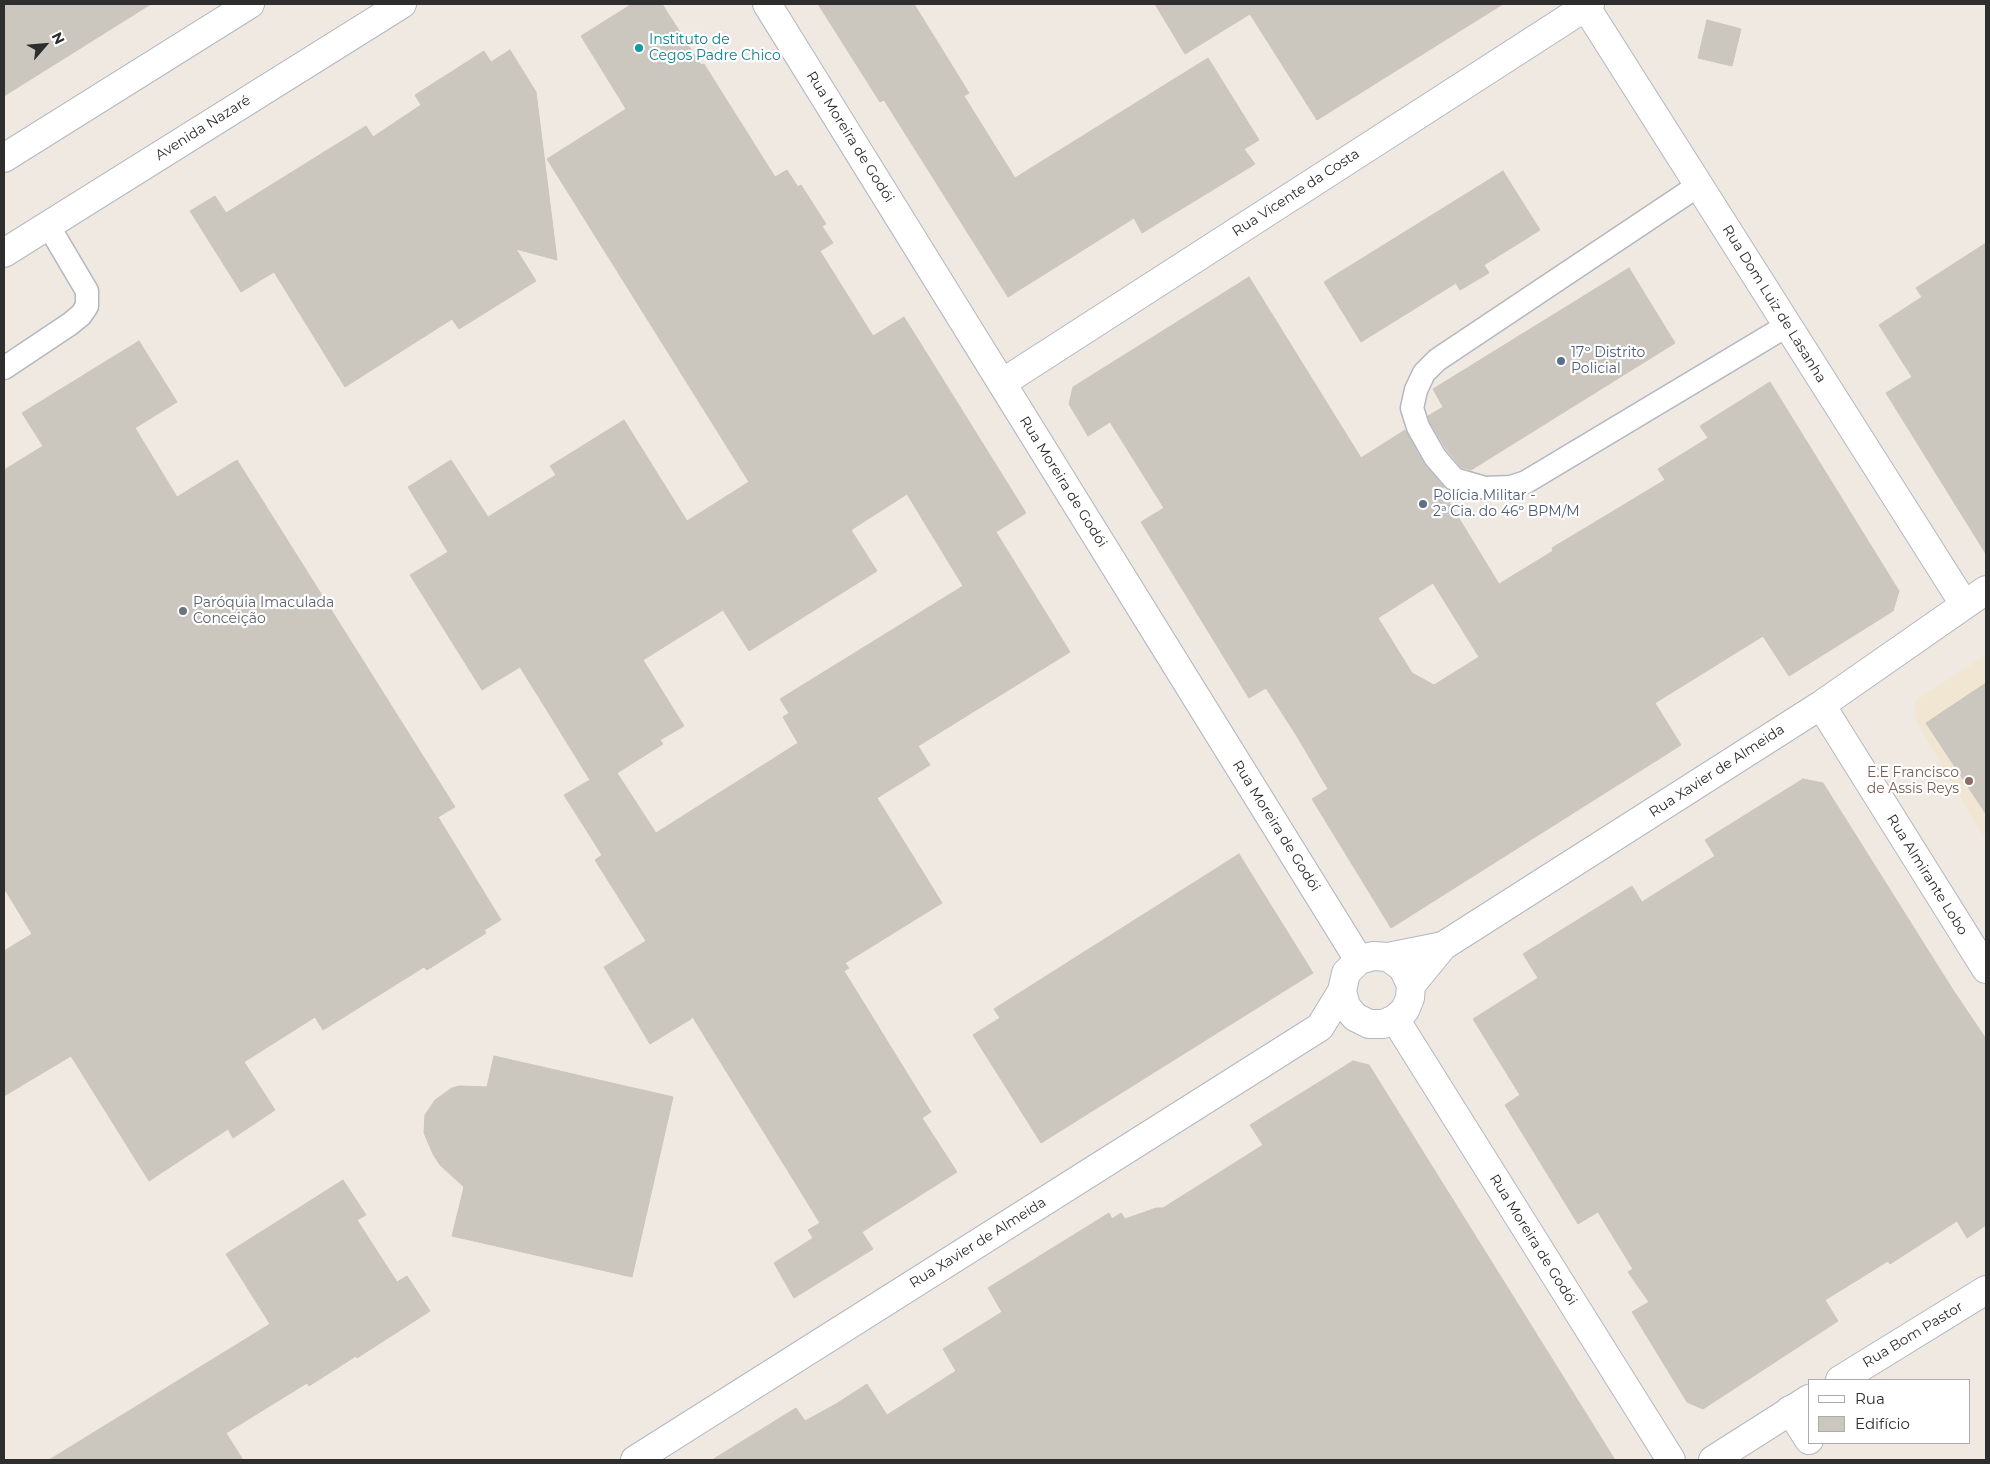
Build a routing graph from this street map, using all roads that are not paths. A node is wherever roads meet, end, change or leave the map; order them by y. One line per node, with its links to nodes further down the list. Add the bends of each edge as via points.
1 (250, 4): 5 (street)
2 (402, 4): 7 (street, Avenida Nazaré)
3 (767, 4): 11 (street, Rua Moreira de Godói)
4 (1586, 5): 6 (street, Rua Dom Luiz de Lasanha); 11 (street, Rua Vicente da Costa)
5 (4, 158)
6 (1698, 185): 9 (street, Rua Dom Luiz de Lasanha); 9 (lane, via 1437,360 1424,373 1412,408 1418,427 1435,457 1454,479 1485,488 1511,487 1526,482)
7 (48, 225): 8 (street, Avenida Nazaré); 10 (lane, via 86,291 87,306 81,316)
8 (4, 253)
9 (1788, 325): 12 (street, Rua Dom Luiz de Lasanha)
10 (4, 368)
11 (1002, 383): 16 (street, Rua Moreira de Godói)
12 (1975, 597): 13 (street, Rua Xavier de Almeida)
13 (1821, 705): 14 (street, Rua Xavier de Almeida); 17 (street, Rua Almirante Lobo)
14 (1443, 946): 15 (street, Rua Xavier de Almeida); 18 (street, Rua Xavier de Almeida)
15 (1388, 957): 16 (street, via 1373,956); 18 (street, via 1403,968)
16 (1359, 960): 19 (street, via 1346,974)
17 (1986, 969)
18 (1411, 985): 20 (street, via 1405,1010)
19 (1342, 991): 20 (street, via 1346,1006 1355,1018); 21 (street, Rua Xavier de Almeida)
20 (1382, 1021): 21 (street, Rua Xavier de Almeida); 28 (street, Rua Moreira de Godói)
21 (1320, 1027): 27 (street, Rua Xavier de Almeida)
22 (1986, 1290): 23 (street, Rua Bom Pastor)
23 (1842, 1379)
24 (1800, 1405): 25 (street); 29 (street)
25 (1808, 1434)
26 (1812, 1444): 30 (street)
27 (635, 1460)
28 (1671, 1460)
29 (1713, 1460)
30 (1821, 1460)

